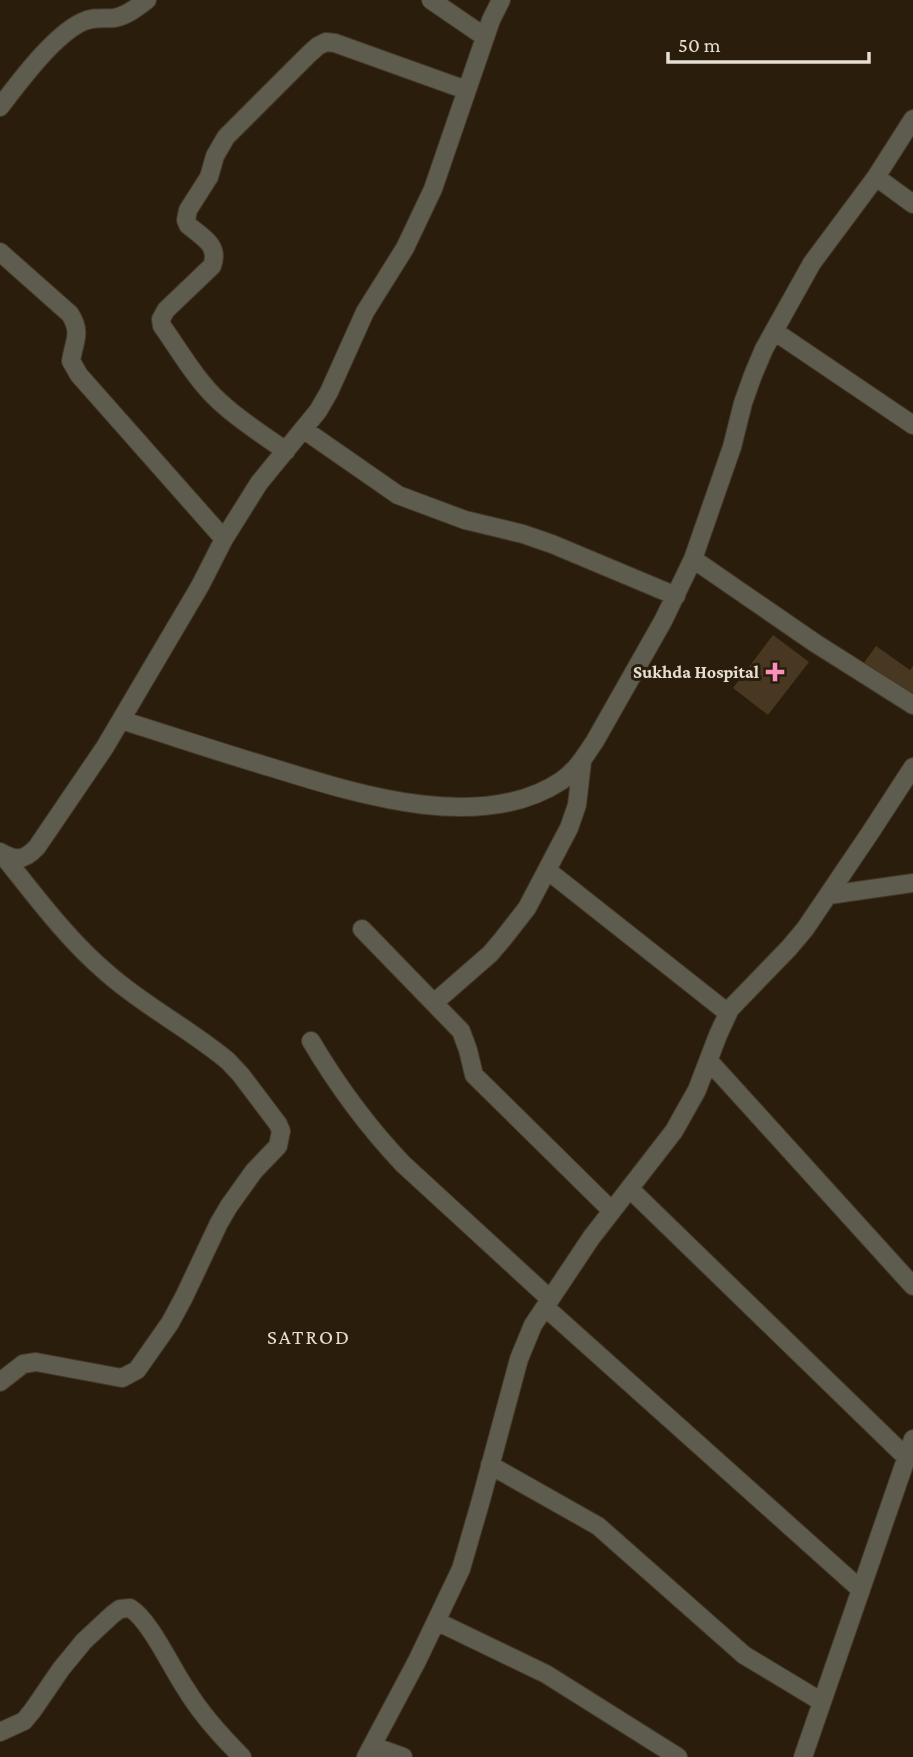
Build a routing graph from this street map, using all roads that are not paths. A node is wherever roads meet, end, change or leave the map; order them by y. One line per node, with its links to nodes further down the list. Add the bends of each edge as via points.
1 (147, 0): 6 (street, via 121,16 90,19 68,31)
2 (431, 0): 4 (street)
3 (501, 0): 4 (street)
4 (485, 37): 5 (street)
5 (466, 90): 13 (street, via 433,189 405,248 365,312 329,393); 14 (street, via 326,42 219,146 186,220 212,247 214,260 166,310 162,326 217,400)
6 (0, 107)
7 (913, 119): 8 (street)
8 (876, 177): 9 (street); 11 (street, via 812,263)
9 (913, 204)
10 (0, 252): 15 (street, via 70,314 78,331 71,361 79,375)
11 (774, 331): 12 (street); 16 (street, via 743,403)
12 (913, 425)
13 (303, 429): 14 (street); 17 (street, via 398,495 552,544)
14 (286, 451): 15 (street)
15 (224, 539): 19 (street)
16 (693, 559): 17 (street); 18 (street)
17 (676, 596): 20 (street)
18 (913, 705)
19 (121, 720): 20 (street, via 318,782 430,806 516,801 559,782); 22 (street, via 37,848 21,859)
20 (582, 762): 23 (street, via 574,815)
21 (913, 766): 25 (street)
22 (0, 852): 35 (street, via 62,928 108,974 228,1061 281,1131 278,1146 254,1171 219,1223 170,1323 137,1370 122,1378 36,1362 23,1364)
23 (547, 870): 27 (street, via 527,908 502,940); 28 (street)
24 (913, 883): 25 (street)
25 (829, 895): 28 (street, via 789,948)
26 (362, 929): 27 (street)
27 (435, 1002): 32 (street, via 461,1031 474,1075)
28 (728, 1013): 30 (street)
29 (311, 1041): 34 (street, via 383,1143)
30 (709, 1061): 31 (street, via 680,1121); 33 (street)
31 (629, 1189): 32 (street); 37 (street)
32 (612, 1211): 34 (street)
33 (913, 1286)
34 (548, 1303): 38 (street, via 519,1359); 39 (street)
35 (0, 1382)
36 (913, 1438): 37 (street)
37 (906, 1457): 39 (street)
38 (490, 1465): 40 (street, via 461,1569); 41 (street, via 598,1526 744,1655)
39 (860, 1589): 41 (street)
40 (436, 1622): 43 (street); 46 (street, via 546,1674)
41 (822, 1702): 47 (street)
42 (0, 1732): 44 (street, via 24,1721 84,1642 113,1614 130,1608 186,1690)
43 (370, 1752): 45 (street)
44 (242, 1757)
45 (402, 1757)
46 (678, 1757)
47 (803, 1757)

